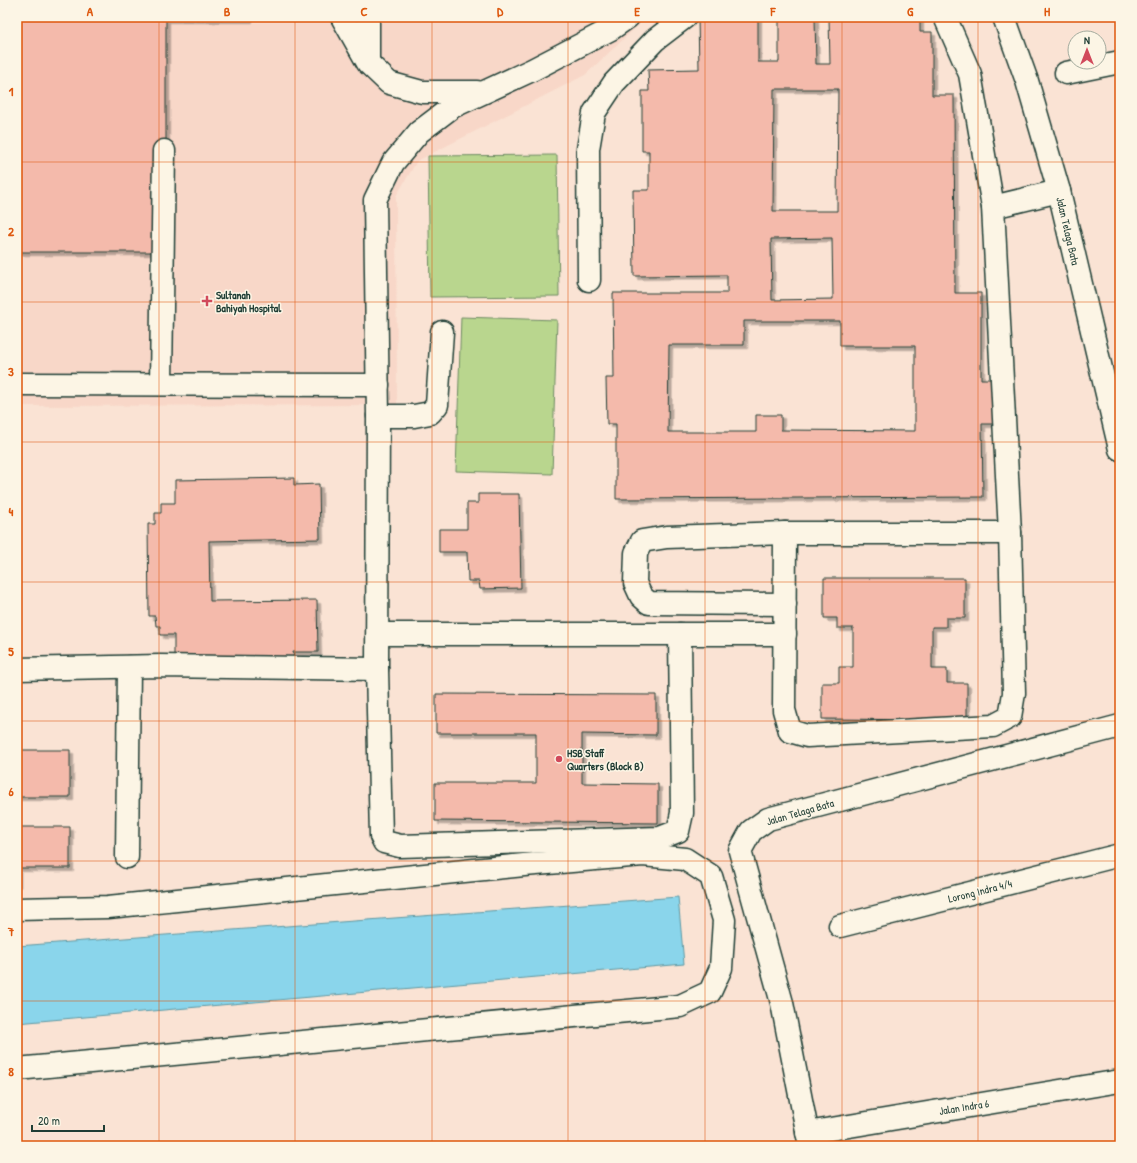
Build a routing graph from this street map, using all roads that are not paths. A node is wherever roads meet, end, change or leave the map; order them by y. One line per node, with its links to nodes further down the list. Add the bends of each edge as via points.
1 (342, 17): 8 (street)
2 (368, 17): 8 (street)
3 (628, 17): 10 (street, via 532,70)
4 (684, 17): 14 (street, via 655,40 614,83 594,113 588,149)
5 (945, 17): 13 (street, via 970,74)
6 (1004, 17): 12 (street, Jalan Telaga Bata, via 1027,81)
7 (1120, 62): 9 (street)
8 (368, 63): 10 (street, via 388,83 422,92)
9 (1066, 73)
10 (483, 93): 18 (street, via 452,107 419,132 393,163 375,200)
11 (164, 152): 17 (street)
12 (1059, 191): 13 (street); 20 (street, Jalan Telaga Bata)
13 (992, 207): 22 (street)
14 (589, 280)
15 (442, 332): 19 (street, via 438,405 430,413 414,416)
16 (17, 384): 17 (street)
17 (161, 384): 18 (street)
18 (378, 385): 19 (street)
19 (378, 416): 24 (street)
20 (1120, 448)
21 (785, 533): 22 (street); 23 (street); 23 (street, via 667,537 642,541 636,553 635,584 648,603)
22 (1010, 533): 26 (street, via 1014,693 1010,717 992,726 807,736 790,732 784,710)
23 (785, 604): 26 (street)
24 (378, 634): 25 (street); 29 (street)
25 (680, 634): 26 (street); 29 (street, via 682,813 678,831 660,838 400,846 384,842 381,836)
26 (785, 634)
27 (129, 667): 28 (street); 29 (street); 32 (street)
28 (17, 669)
29 (377, 669)
30 (1120, 726): 37 (street, Jalan Telaga Bata, via 768,819 751,830 740,851 782,1003)
31 (1120, 855): 34 (street, Lorong Indra 4/4)
32 (127, 857)
33 (17, 909): 35 (street, via 108,907 643,855 685,859 711,876 724,920 721,968 710,992 680,1006)
34 (840, 926)
35 (17, 1069)
36 (1120, 1081): 37 (street, Jalan Indra 6)
37 (809, 1140)

